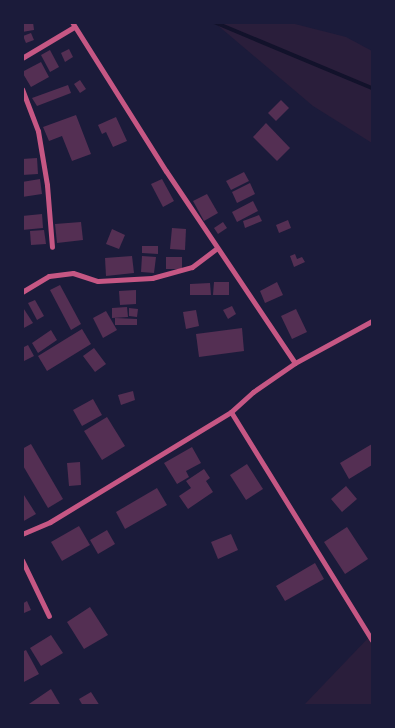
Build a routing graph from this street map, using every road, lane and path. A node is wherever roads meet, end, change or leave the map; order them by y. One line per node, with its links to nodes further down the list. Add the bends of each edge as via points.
1 (73, 25): 2 (street); 5 (street)
2 (22, 58)
3 (22, 89): 4 (street, via 38,131 48,185)
4 (52, 247)
5 (218, 248): 6 (street, via 192,267 152,278 98,281 73,273 49,276); 8 (street)
6 (22, 292)
7 (372, 321): 8 (street)
8 (295, 363): 9 (street, via 253,392)
9 (231, 412): 10 (street, via 50,522); 13 (street)
10 (22, 534)
11 (22, 560): 12 (street)
12 (49, 616)
13 (372, 640)

